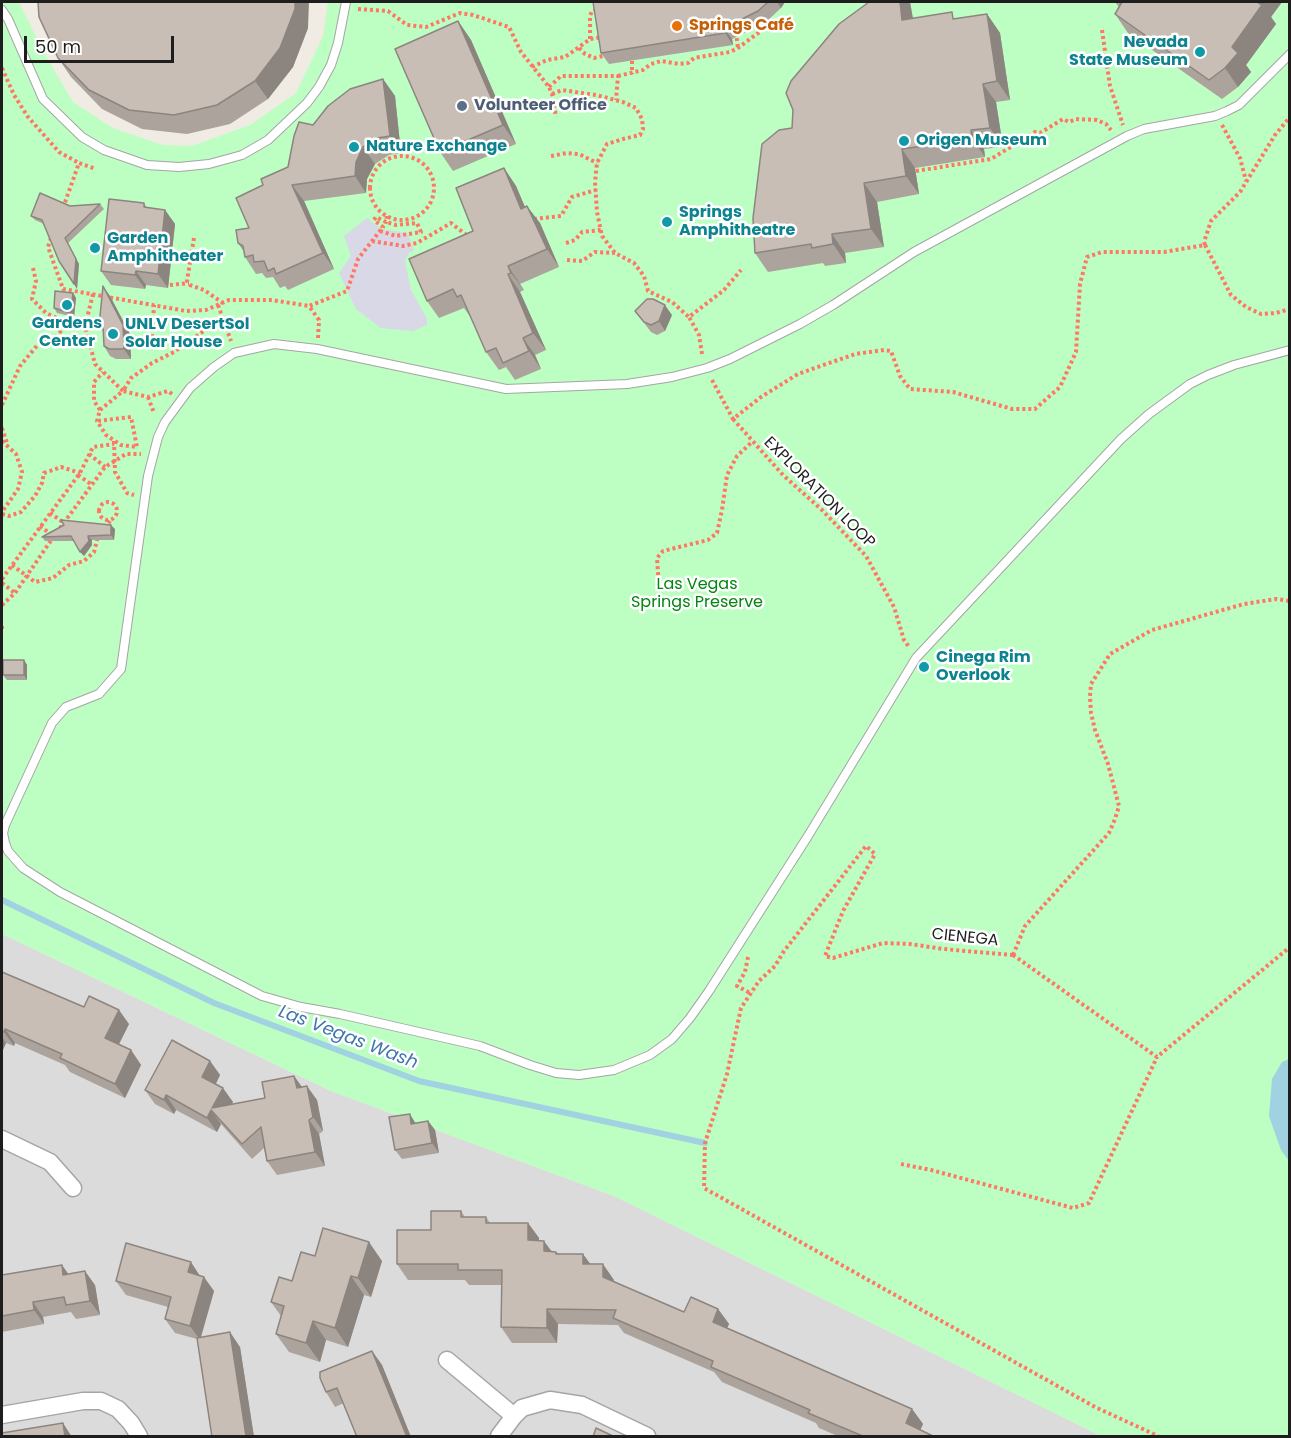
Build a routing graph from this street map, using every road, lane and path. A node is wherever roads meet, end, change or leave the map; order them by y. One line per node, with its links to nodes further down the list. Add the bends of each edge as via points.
1 (346, 5): 2 (lane, via 331,65 307,103 268,140 242,155 179,167 147,165 104,150 82,137 44,99); 14 (path, via 388,10 407,24 426,27 460,13 473,15 508,27)
2 (2, 10)
3 (598, 20): 8 (path, via 597,10 592,11)
4 (773, 22): 10 (path)
5 (735, 25): 10 (path)
6 (1102, 30): 24 (path, via 1110,86)
7 (605, 37): 8 (path)
8 (590, 39): 9 (path)
9 (579, 48): 13 (path, via 594,58); 14 (path, via 565,57)
10 (738, 48): 16 (path, via 694,58 688,63 662,61)
11 (631, 51): 16 (path)
12 (1290, 54): 25 (lane, via 1239,105 1215,116 1144,129)
13 (608, 55)
14 (532, 67): 18 (path)
15 (2, 68): 27 (path, via 28,117 59,152)
16 (632, 74): 17 (path)
17 (618, 76): 18 (path, via 561,76); 20 (path)
18 (549, 87): 19 (path)
19 (552, 94): 20 (path, via 562,90); 21 (path)
20 (616, 100): 28 (path, via 636,108 643,129 640,135 607,144)
21 (556, 117)
22 (1290, 117): 31 (path)
23 (1220, 122): 31 (path, via 1240,158)
24 (1125, 131)
25 (1119, 140): 30 (path, via 1106,124 1097,120 1063,119 991,159); 66 (lane, via 914,252 800,324 730,359 672,377 627,384 506,389 317,349 274,344)
26 (551, 156): 28 (path, via 579,154)
27 (79, 163): 29 (path); 34 (path)
28 (597, 163): 32 (path)
29 (96, 169)
30 (916, 171)
31 (1246, 183): 44 (path, via 1211,221)
32 (596, 190): 35 (path, via 572,197 561,216); 37 (path)
33 (387, 216): 33 (path, via 371,198 373,174 390,158 416,159 428,169 433,180 429,204 413,218 398,220); 36 (path)
34 (60, 217)
35 (524, 220)
36 (386, 222): 38 (path, via 376,217 374,220 383,227); 38 (path, via 417,224 421,232 396,236)
37 (601, 230): 43 (path, via 582,232); 45 (path)
38 (380, 231): 41 (path)
39 (52, 237): 52 (path, via 48,247 63,288)
40 (194, 238): 49 (path)
41 (372, 241): 42 (path, via 413,244 451,223); 57 (path, via 358,259 347,291)
42 (474, 241)
43 (566, 243)
44 (1205, 245): 58 (path, via 1232,295 1246,307 1261,314); 75 (path, via 1164,252 1102,252 1088,257 1080,284 1076,352 1060,387 1035,410 1012,409 953,393 910,389 900,376 891,351 884,350 855,354 798,374)
45 (615, 253): 46 (path, via 595,252 582,261); 59 (path, via 634,263 644,276 648,291 672,302)
46 (567, 260)
47 (33, 268): 60 (path, via 36,281 32,299 46,313)
48 (741, 270): 59 (path, via 724,291)
49 (189, 283): 50 (path); 54 (path)
50 (170, 285)
51 (107, 288): 53 (path)
52 (93, 294): 53 (path); 62 (path)
53 (106, 297): 55 (path)
54 (223, 303): 56 (path); 57 (path, via 272,300)
55 (154, 305): 56 (path, via 186,311); 63 (path)
56 (218, 305): 61 (path)
57 (309, 306): 64 (path, via 319,320)
58 (1290, 309)
59 (690, 317): 67 (path, via 699,335)
60 (68, 323): 62 (path); 71 (path, via 57,336 40,342 20,366)
61 (226, 323): 66 (path); 70 (path, via 205,330 152,363 131,378)
62 (86, 326): 68 (path, via 94,364)
63 (152, 337)
64 (318, 341)
65 (1290, 350): 103 (lane, via 1233,365 1190,384 1121,439 916,658 808,836 690,1018 672,1039 650,1055 614,1070 579,1075 556,1073 480,1046 262,996 60,892 8,852)
66 (234, 353): 72 (lane, via 190,388)
67 (702, 354)
68 (103, 372): 70 (path); 74 (path, via 94,382 94,401)
69 (710, 377): 75 (path, EXPLORATION LOOP)
70 (123, 391): 72 (path, via 148,397 168,391); 74 (path)
71 (2, 399): 73 (path)
72 (181, 400): 83 (lane, via 165,422)
73 (2, 405)
74 (100, 410): 76 (path)
75 (733, 418): 80 (path, EXPLORATION LOOP)
76 (97, 421): 79 (path); 79 (path, via 131,417 137,447)
77 (2, 428): 81 (path)
78 (2, 441): 81 (path)
79 (114, 442): 82 (path, via 93,447); 84 (path)
80 (752, 442): 98 (path, via 737,456 727,475 717,533 708,540 663,551 657,558); 102 (path, EXPLORATION LOOP, via 866,556)
81 (7, 444): 89 (path, via 16,454 22,472 18,489)
82 (89, 454): 85 (path); 86 (path)
83 (152, 455): 84 (path, via 126,454); 88 (lane)
84 (116, 460): 85 (path); 88 (path, via 115,472 127,493)
85 (105, 467): 87 (path)
86 (79, 474): 87 (path); 89 (path, via 61,467 44,473 35,496 21,512 9,516); 90 (path)
87 (92, 486): 92 (path)
88 (145, 499): 103 (lane, via 121,669 99,694 66,706 52,723)
89 (2, 513)
90 (50, 513): 92 (path); 93 (path)
91 (110, 520): 91 (path, via 117,509 104,502 98,513 104,520); 96 (path, via 96,538 94,552 84,561 69,565 53,578 35,582)
92 (64, 523): 94 (path)
93 (40, 526): 94 (path); 95 (path)
94 (54, 536): 96 (path)
95 (12, 565): 96 (path); 97 (path)
96 (27, 575): 99 (path)
97 (2, 581): 99 (path)
98 (659, 587)
99 (15, 593): 101 (path)
100 (1290, 601): 106 (path, CIENEGA, via 1244,604 1174,623 1152,630 1110,654 1091,684 1090,696 1095,729 1119,806 1115,819 1109,833 1025,927)
101 (2, 605)
102 (913, 653)
103 (2, 833)
104 (1290, 947): 108 (path)
105 (745, 950): 107 (path, via 748,960 737,986)
106 (1013, 955): 107 (path, CIENEGA, via 883,943 833,958 825,956 843,911 875,854 866,846); 108 (path)
107 (752, 994): 118 (path, via 741,1008 727,1074 705,1143 704,1188 1095,1407)
108 (1157, 1057): 110 (path, via 1089,1203 1073,1208)
109 (2, 1138): 111 (street, via 50,1162)
110 (901, 1164)
111 (73, 1188)
112 (447, 1360): 114 (street)
113 (2, 1415): 115 (street, via 101,1401 118,1409)
114 (514, 1416): 116 (street); 117 (street, via 522,1408 561,1401 582,1405)
115 (139, 1437)
116 (499, 1437)
117 (647, 1437)
118 (1158, 1437)

